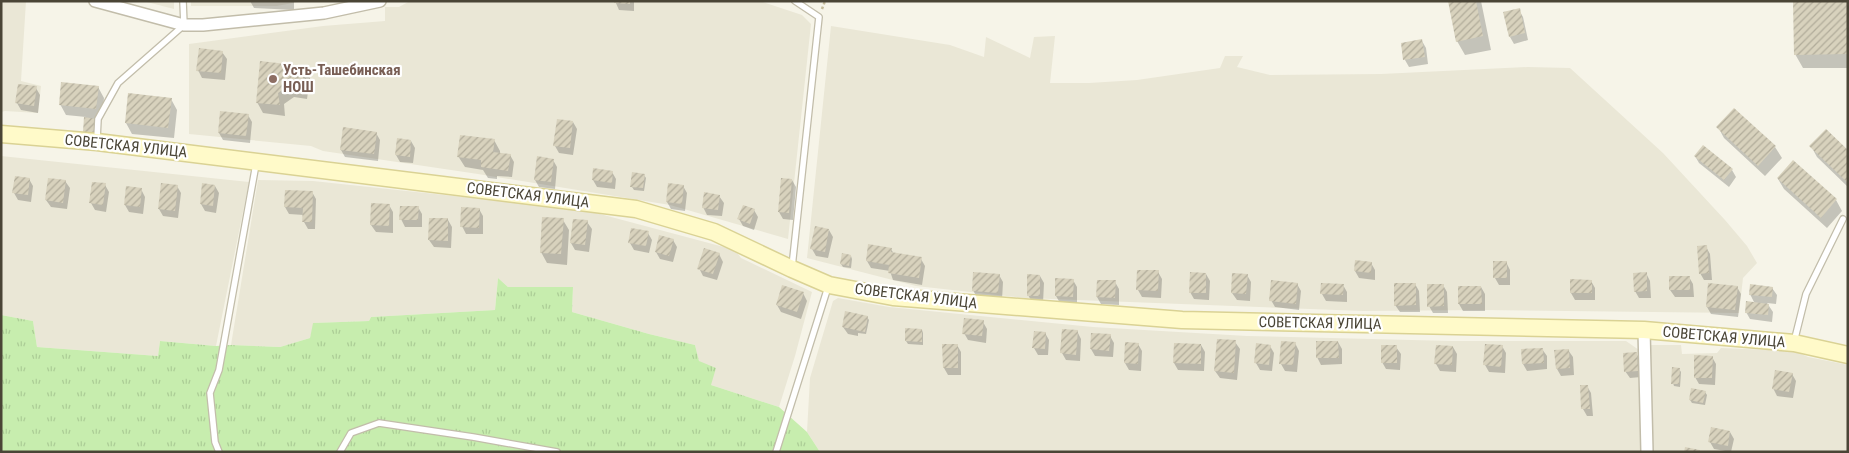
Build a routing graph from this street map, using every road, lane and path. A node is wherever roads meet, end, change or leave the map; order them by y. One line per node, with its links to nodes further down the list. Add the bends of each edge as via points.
1 (95, 1): 5 (street)
2 (182, 1): 5 (lane)
3 (380, 1): 5 (street, via 324,13)
4 (794, 1): 10 (lane, via 819,18)
5 (184, 25): 7 (lane, via 118,83 98,119)
6 (1, 134): 7 (street, СОВЕТСКАЯ УЛИЦА)
7 (97, 142): 8 (street, СОВЕТСКАЯ УЛИЦА)
8 (256, 161): 10 (street, СОВЕТСКАЯ УЛИЦА, via 636,209 714,232); 15 (lane, via 219,370 210,393)
9 (1843, 219): 13 (lane, via 1806,294)
10 (792, 269): 11 (street, СОВЕТСКАЯ УЛИЦА)
11 (829, 285): 12 (street, СОВЕТСКАЯ УЛИЦА, via 893,297 1182,320); 18 (lane)
12 (1644, 330): 13 (street, СОВЕТСКАЯ УЛИЦА); 19 (street)
13 (1794, 343): 14 (street, СОВЕТСКАЯ УЛИЦА)
14 (1848, 355)
15 (219, 452)
16 (340, 452): 17 (lane, via 351,433 379,423)
17 (557, 452)
18 (776, 452)
19 (1647, 452)

